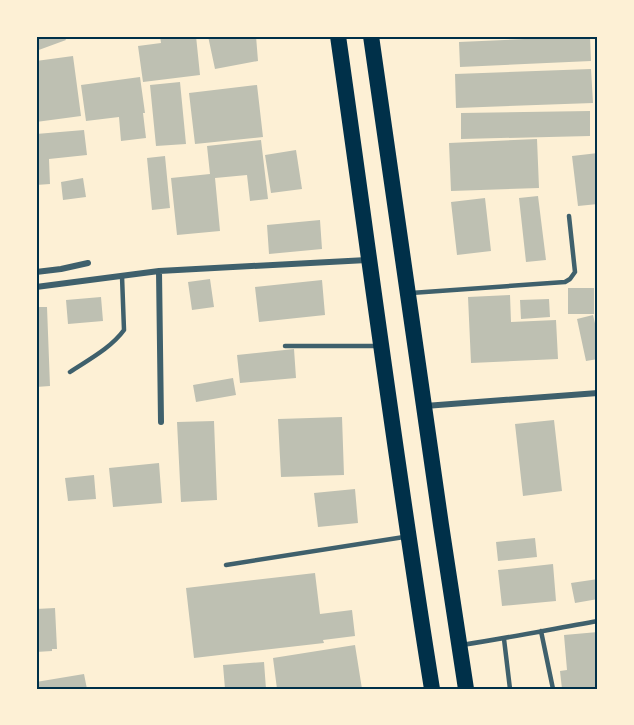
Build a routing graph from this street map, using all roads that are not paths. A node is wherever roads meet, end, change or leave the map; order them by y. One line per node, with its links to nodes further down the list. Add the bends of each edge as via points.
1 (338, 36): 4 (highway)
2 (371, 36): 10 (highway)
3 (569, 216): 10 (lane, via 575,272 565,282)
4 (370, 260): 6 (street); 12 (highway)
5 (88, 263): 7 (street)
6 (159, 271): 8 (street); 16 (street)
7 (36, 272)
8 (122, 276): 9 (street); 13 (lane, via 124,330 119,338)
9 (36, 287)
10 (408, 293): 15 (highway)
11 (285, 346): 12 (lane)
12 (382, 346): 17 (highway)
13 (70, 372)
14 (598, 393): 15 (street)
15 (424, 406): 22 (highway)
16 (161, 422)
17 (408, 537): 18 (lane); 23 (highway)
18 (226, 566)
19 (598, 621): 20 (lane)
20 (540, 630): 21 (lane); 26 (lane)
21 (504, 639): 22 (lane); 25 (lane)
22 (459, 645): 24 (highway)
23 (432, 689)
24 (466, 689)
25 (510, 689)
26 (553, 689)

